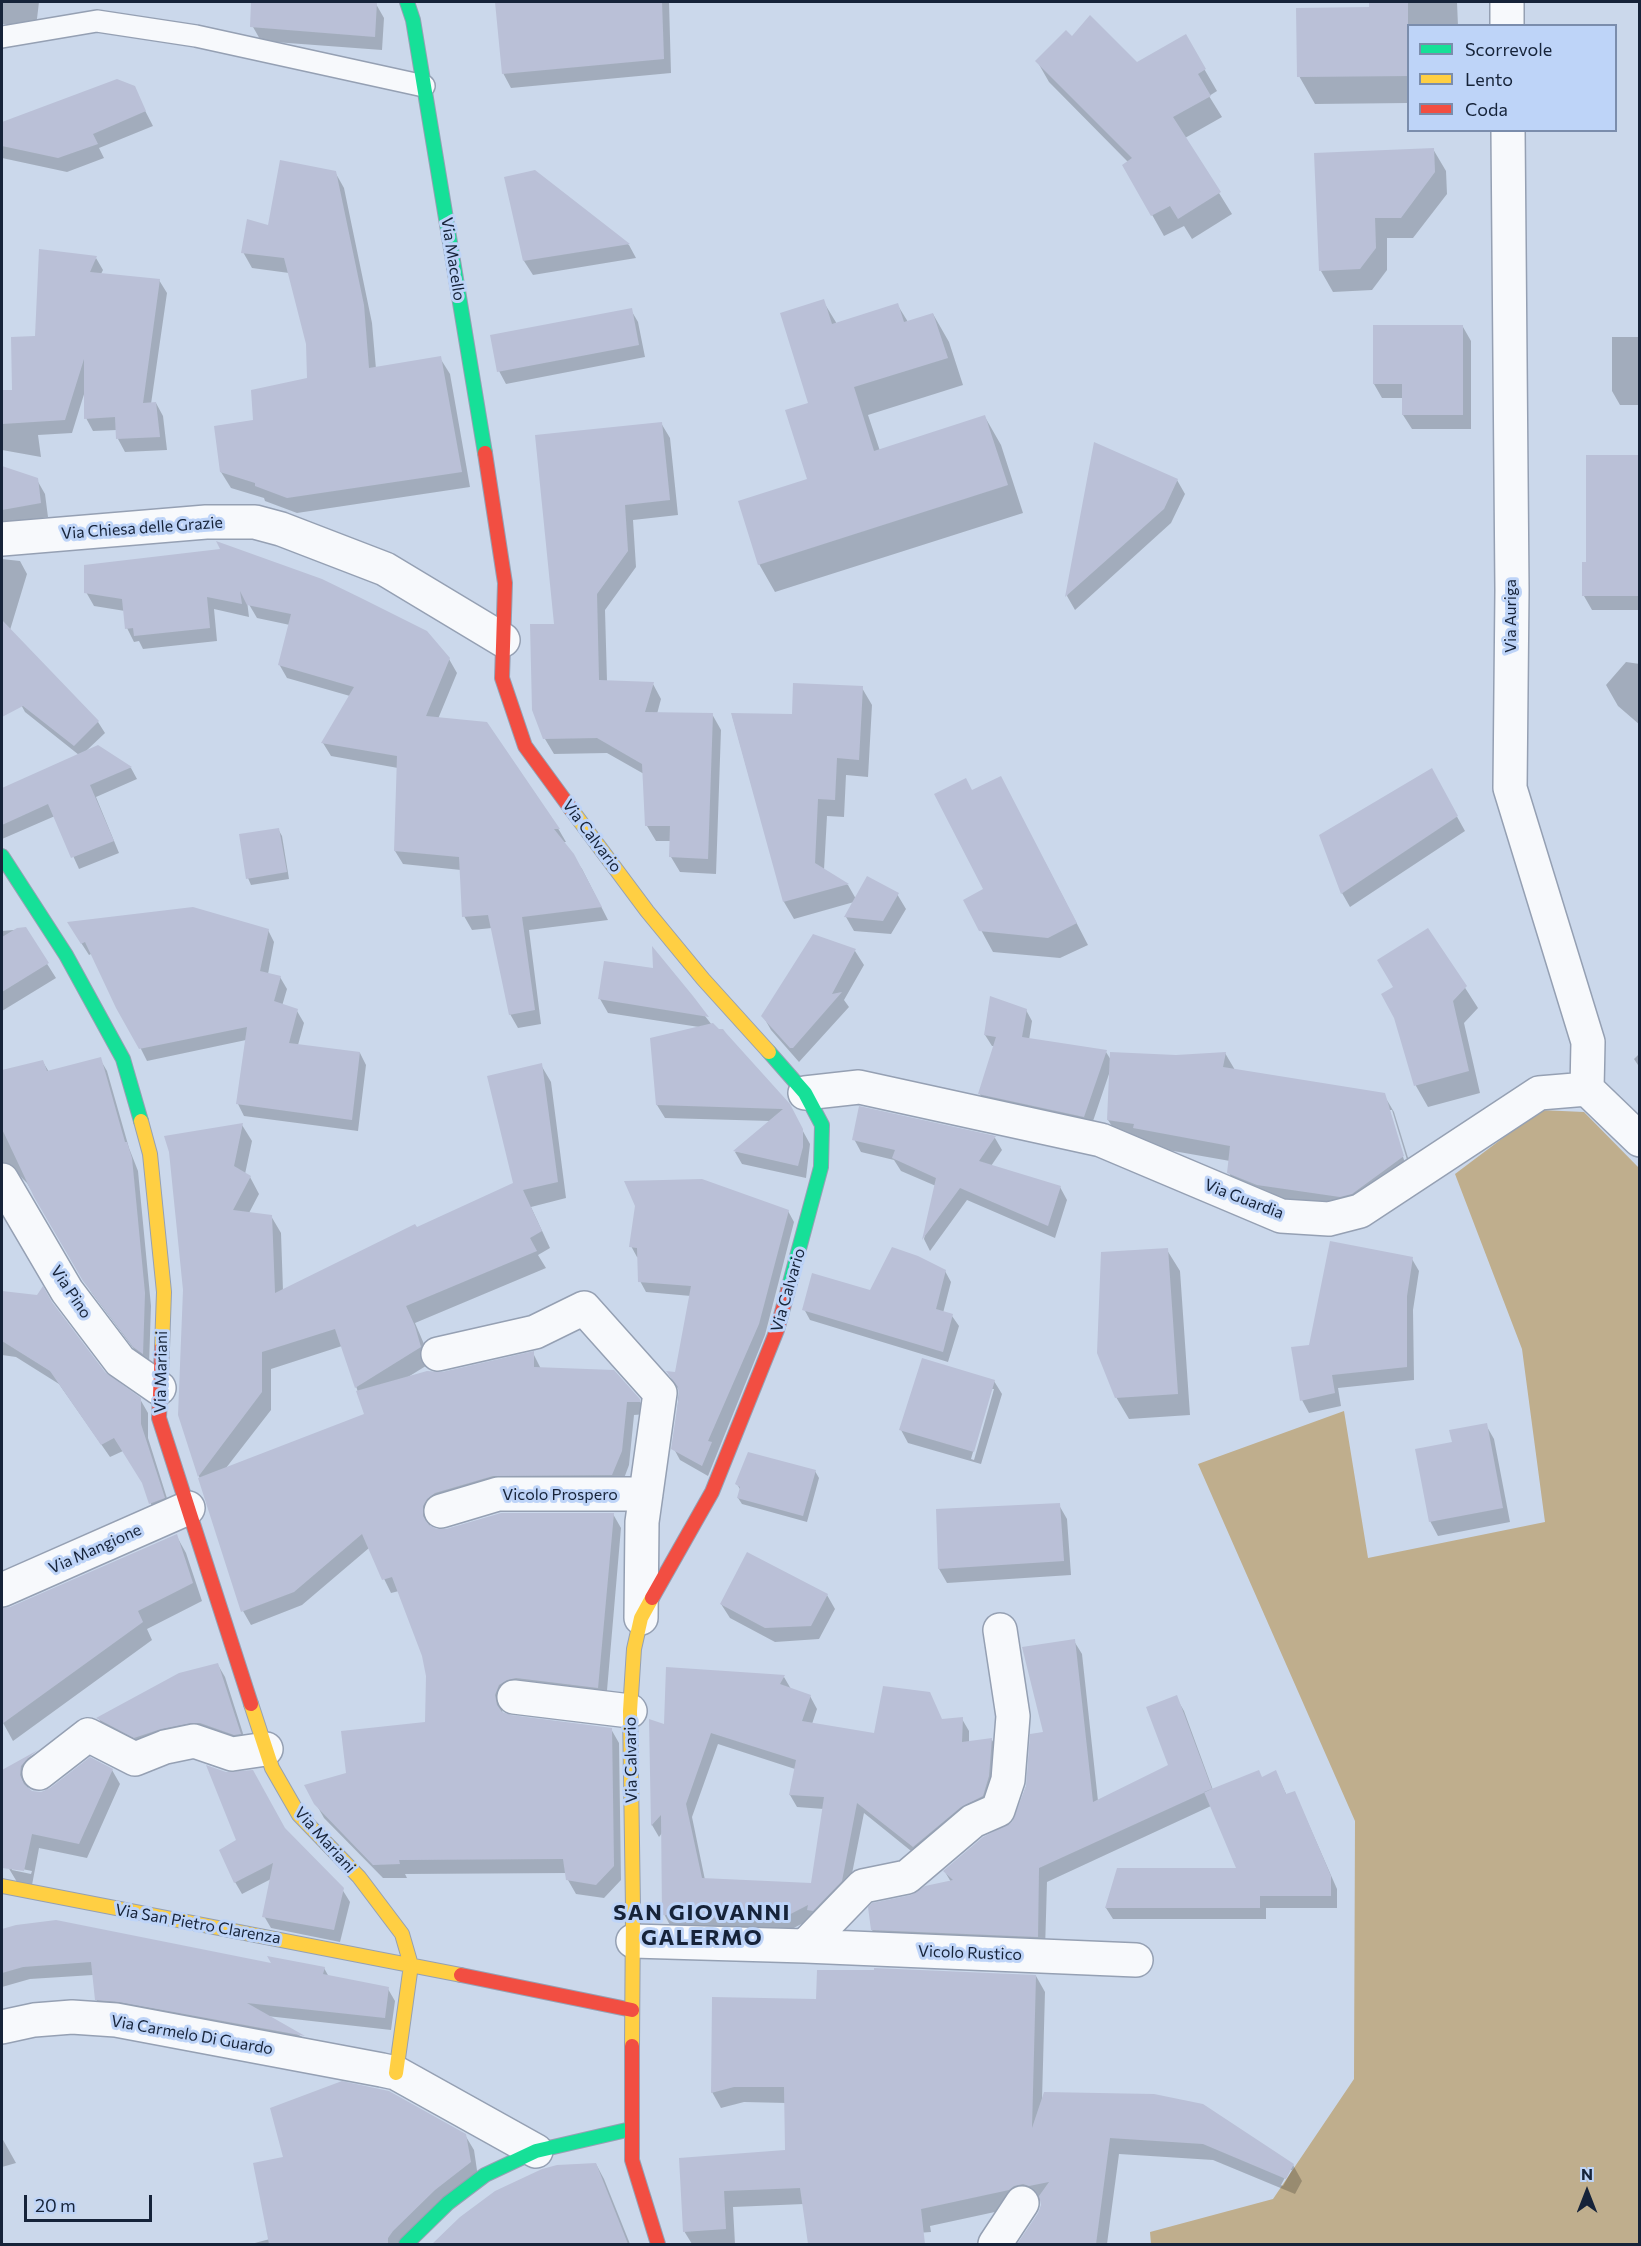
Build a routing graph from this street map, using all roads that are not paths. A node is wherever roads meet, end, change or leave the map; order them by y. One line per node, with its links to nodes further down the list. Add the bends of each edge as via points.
1 (407, 2): 4 (main road, Via Macello)
2 (416, 2): 4 (main road)
3 (1507, 2): 5 (street)
4 (413, 20): 7 (main road, Via Macello)
5 (1507, 24)
6 (2, 37): 7 (lane, via 97,21 196,36)
7 (424, 86): 10 (main road, Via Macello, via 496,518 505,583)
8 (1508, 132): 12 (street, Via Auriga, via 1510,788 1588,1042)
9 (2, 539): 10 (street, Via Chiesa delle Grazie, via 206,522 255,522 385,570)
10 (503, 640): 13 (main road, Via Calvario, via 502,678 525,746 647,911)
11 (2, 856): 17 (main road, Via Mariani, via 66,955 123,1059 150,1154 164,1292)
12 (1587, 1089): 13 (street, Via Guardia, via 1539,1093 1360,1212 1329,1219 1281,1216 1101,1140 859,1087); 14 (street)
13 (805, 1093): 22 (main road, Via Calvario, via 822,1125 821,1167 777,1330 712,1492)
14 (1640, 1140)
15 (2, 1180): 17 (street, Via Pino, via 67,1291 120,1361)
16 (438, 1354): 18 (street, via 535,1332 584,1308 660,1393)
17 (159, 1388): 19 (main road, Via Mariani, via 159,1418)
18 (646, 1494): 20 (street, Vicolo Prospero, via 498,1494); 22 (street)
19 (188, 1508): 21 (street, Via Mangione); 26 (main road, Via Mariani)
20 (441, 1511)
21 (2, 1590)
22 (641, 1618): 25 (main road, Via Calvario, via 634,1649)
23 (1000, 1630): 30 (street, via 1013,1716 1008,1780 998,1810 972,1821 907,1877 863,1886)
24 (514, 1697): 25 (street)
25 (630, 1711): 29 (main road, Via Calvario)
26 (266, 1749): 27 (street, via 232,1754 194,1741 135,1759 88,1735); 32 (main road, Via Mariani, via 272,1768 299,1815 359,1877 402,1934)
27 (39, 1773)
28 (2, 1886): 32 (main road, Via San Pietro Clarenza)
29 (633, 1941): 30 (street, Vicolo Rustico); 33 (main road, Via Calvario)
30 (805, 1946): 31 (street, Vicolo Rustico)
31 (1136, 1960)
32 (411, 1965): 33 (main road, Via San Pietro Clarenza); 35 (main road)
33 (632, 2010): 36 (main road, Via Calvario)
34 (2, 2027): 35 (street, Via Carmelo Di Guardo, via 72,2017 116,2020)
35 (389, 2071): 37 (street, Via Carmelo Di Guardo)
36 (631, 2129): 37 (main road); 40 (main road, Via Calvario, via 632,2160)
37 (536, 2151): 39 (main road, via 485,2175 448,2203)
38 (1022, 2203): 41 (street)
39 (406, 2244)
40 (658, 2244)
41 (996, 2244)

